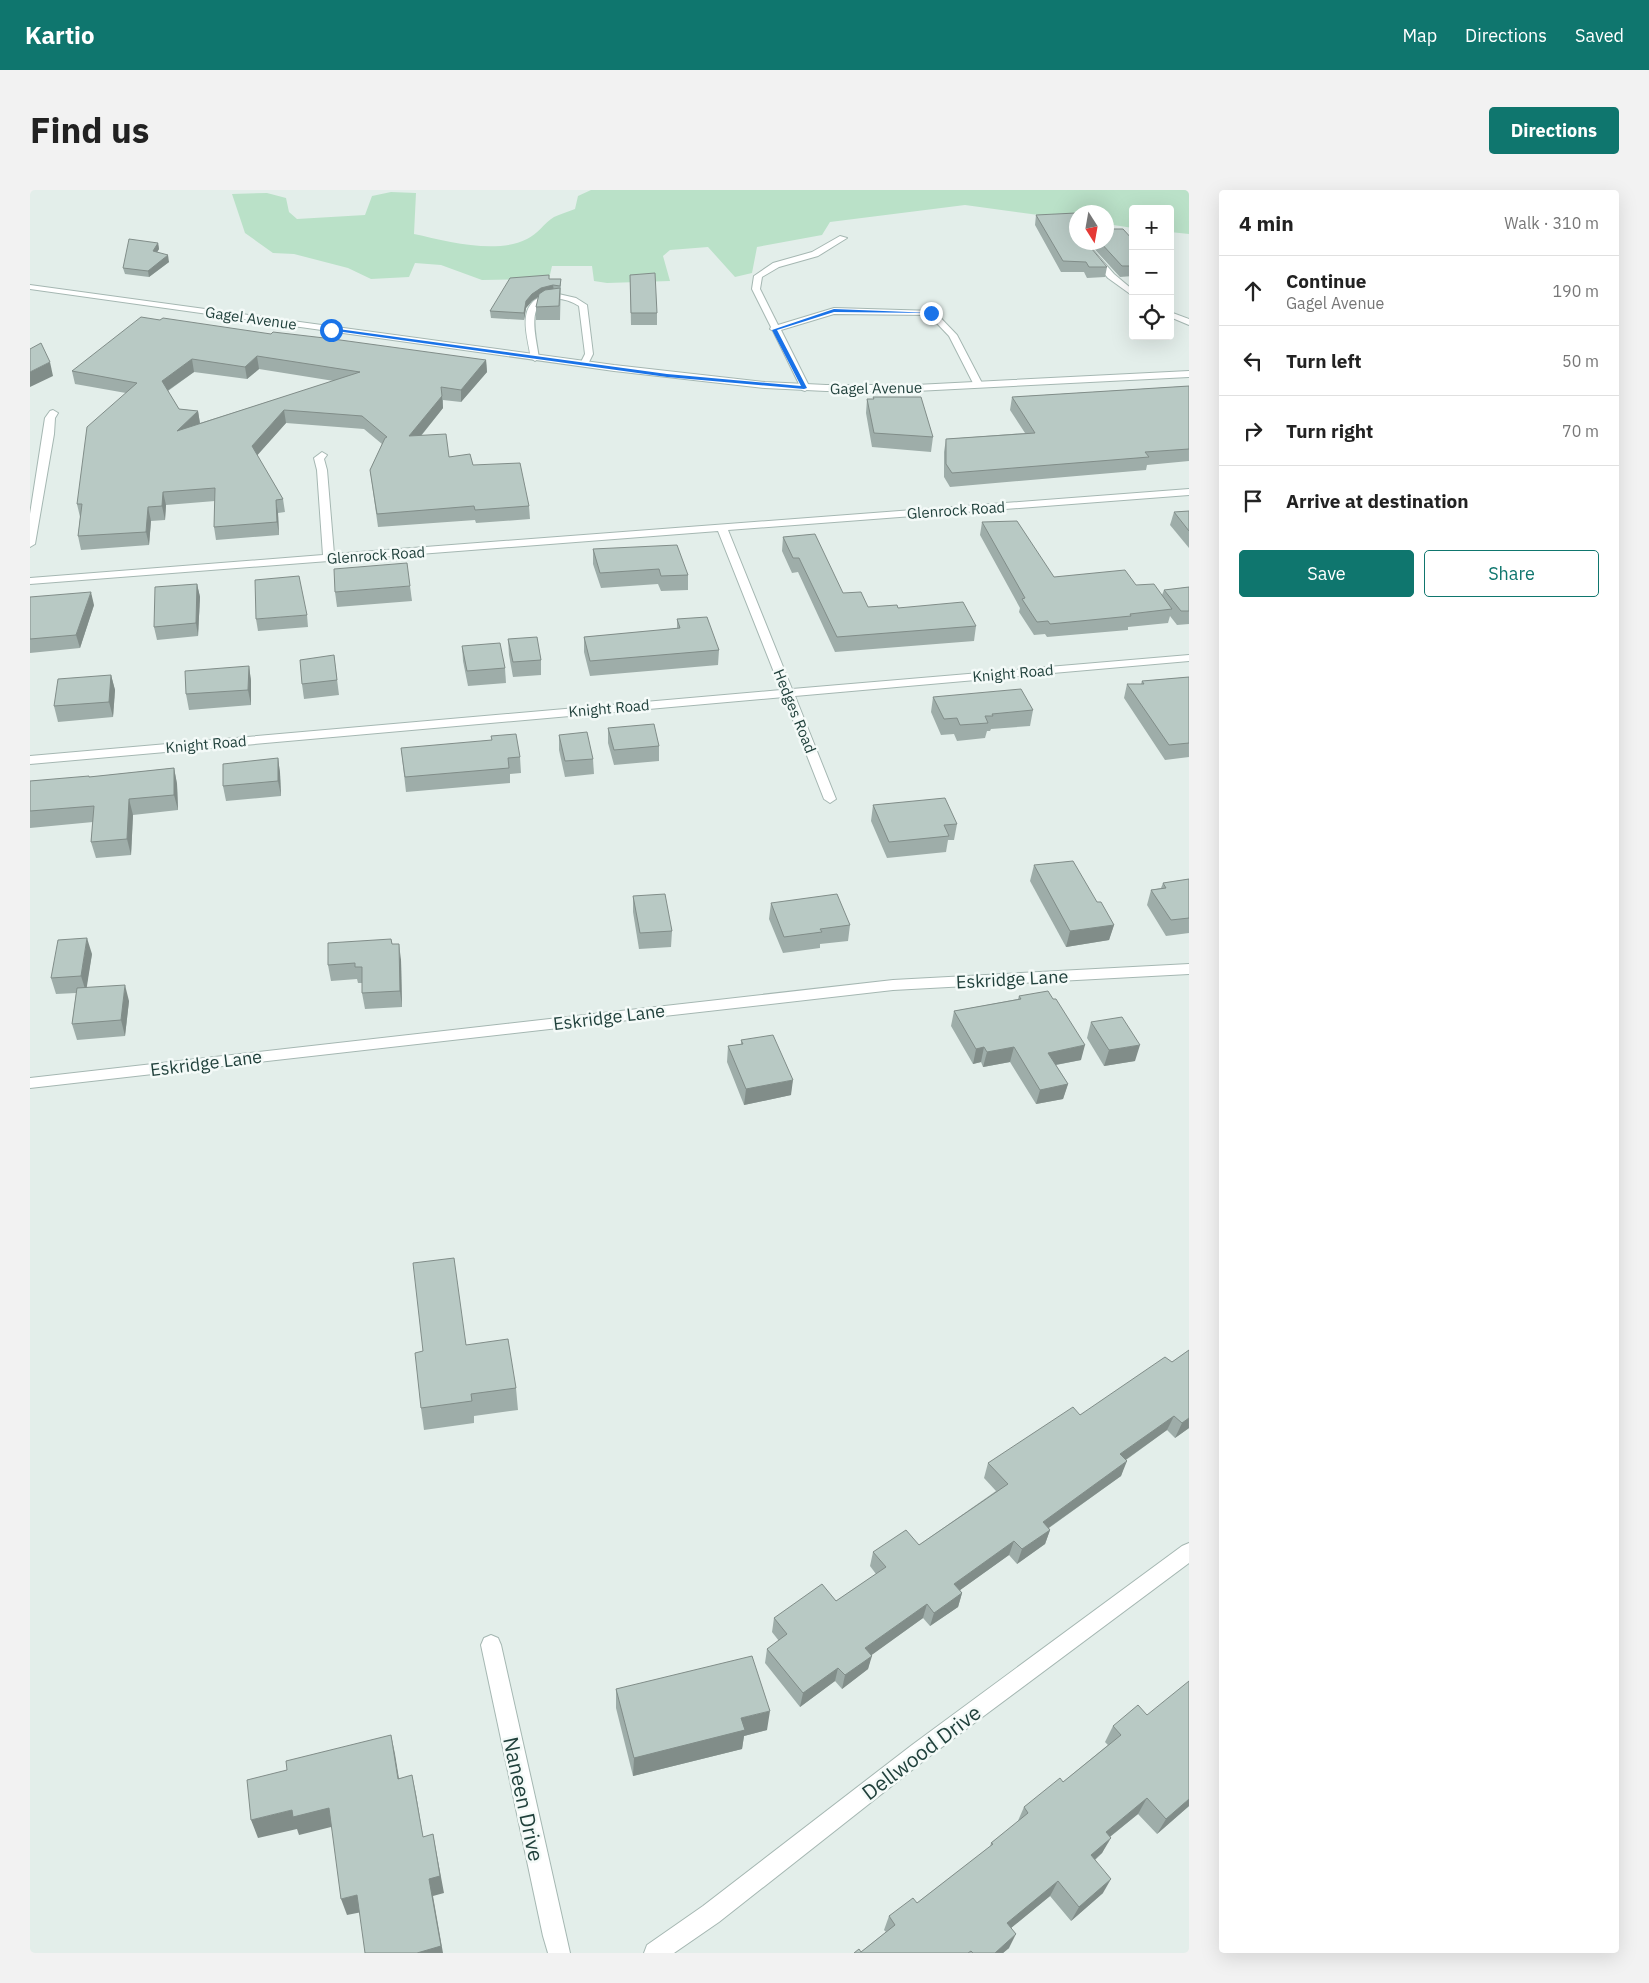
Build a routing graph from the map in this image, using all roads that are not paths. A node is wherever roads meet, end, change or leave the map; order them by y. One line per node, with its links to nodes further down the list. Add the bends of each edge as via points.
1 (843, 238): 7 (street, via 815,254 776,265 758,276 756,289)
2 (1088, 250): 4 (street, via 1110,276)
3 (30, 287): 8 (street, Gagel Avenue)
4 (1129, 291)
5 (1174, 316): 6 (street)
6 (1189, 322)
7 (774, 330): 11 (street, via 834,310 931,313 953,335); 12 (street)
8 (534, 358): 9 (street, Gagel Avenue); 9 (street, via 532,307 545,296 561,296 583,305 589,354)
9 (584, 364): 12 (street, Gagel Avenue)
10 (1189, 374): 11 (street, Gagel Avenue)
11 (978, 385): 12 (street, Gagel Avenue)
12 (804, 388)
13 (53, 413): 17 (street)
14 (322, 455): 18 (street, via 319,458)
15 (1189, 492): 16 (street, Glenrock Road)
16 (722, 528): 18 (street, Glenrock Road); 21 (street, Hedges Road)
17 (30, 544)
18 (329, 558): 19 (street, Glenrock Road)
19 (30, 581)
20 (1189, 658): 21 (street, Knight Road)
21 (788, 692): 22 (street, Knight Road); 23 (street, Hedges Road)
22 (30, 760)
23 (830, 799)
24 (1189, 969): 25 (street, Eskridge Lane, via 893,985)
25 (30, 1084)
26 (1189, 1552): 29 (street, Dellwood Drive)
27 (492, 1645): 28 (street, Naneen Drive)
28 (559, 1953)
29 (655, 1953)

